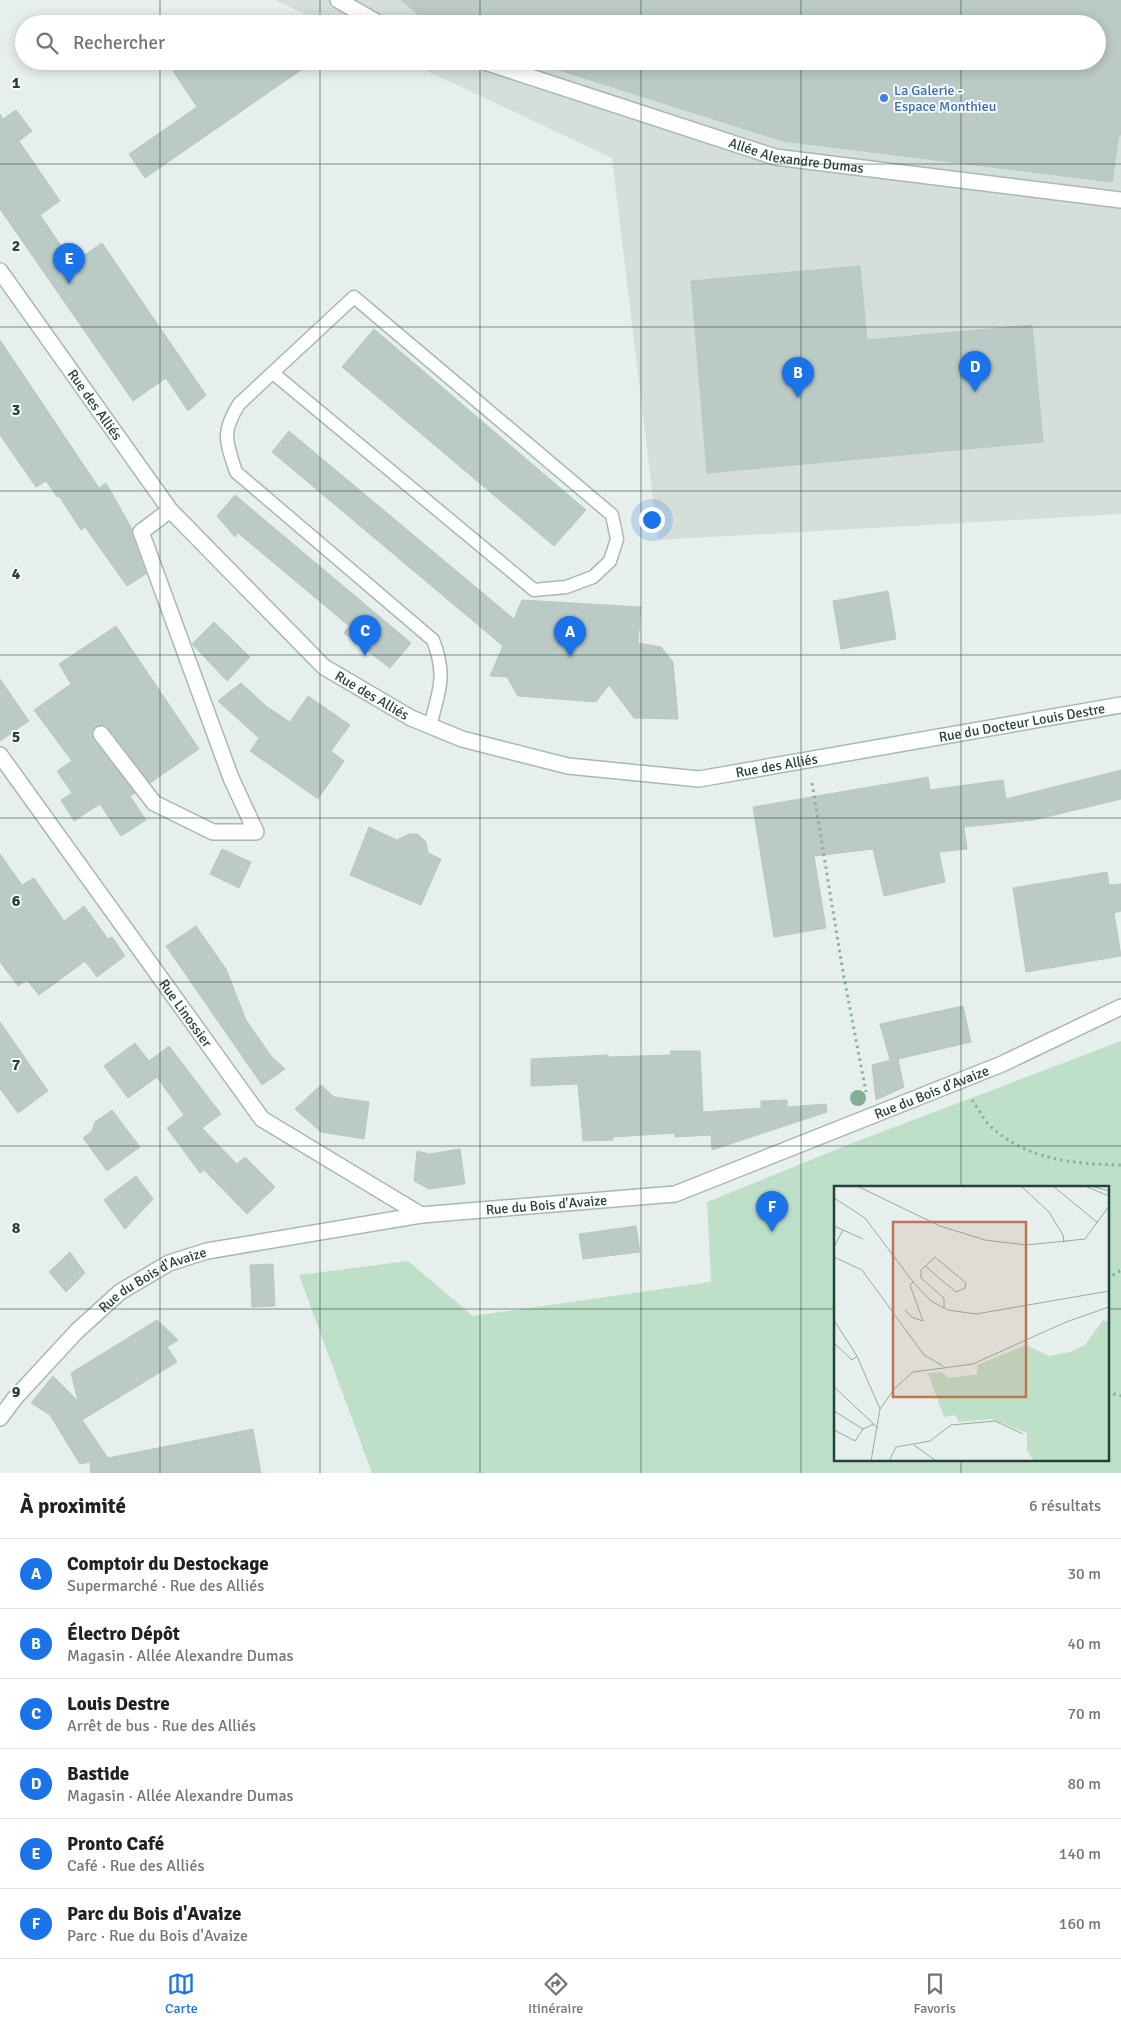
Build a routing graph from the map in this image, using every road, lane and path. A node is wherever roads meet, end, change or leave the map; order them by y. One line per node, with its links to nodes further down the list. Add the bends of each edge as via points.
1 (338, 0): 2 (street)
2 (364, 15)
3 (509, 70): 4 (street, Allée Alexandre Dumas, via 775,157)
4 (1121, 200)
5 (0, 271): 7 (street, Rue des Alliés)
6 (272, 374): 6 (lane, via 354,297 612,515 617,539 610,561 593,577 566,586 534,590); 9 (lane, via 239,404 229,421 226,442 236,472 433,640 440,658 442,681)
7 (170, 510): 9 (street, Rue des Alliés, via 324,667); 10 (street, via 141,532 231,778 256,832 212,832 154,803)
8 (1121, 705): 11 (street, Rue du Docteur Louis Destre)
9 (430, 726): 13 (street, Rue des Alliés, via 462,739 568,766 699,779)
10 (101, 734)
11 (923, 740): 13 (street, Rue des Alliés)
12 (0, 754): 18 (street, Rue Linossier, via 262,1119)
13 (808, 760): 16 (path)
14 (1121, 1007): 15 (street, Rue du Bois d'Avaize, via 1002,1064)
15 (959, 1080): 16 (street, Rue du Bois d'Avaize); 17 (path, via 989,1125 1021,1148 1058,1160)
16 (870, 1115): 18 (street, Rue du Bois d'Avaize, via 675,1194)
17 (1121, 1164)
18 (421, 1215): 23 (street, Rue du Bois d'Avaize, via 207,1251 169,1263 120,1292 77,1331)
19 (1121, 1270): 20 (path)
20 (1108, 1278)
21 (1108, 1392): 22 (path)
22 (1121, 1396)
23 (0, 1418)

